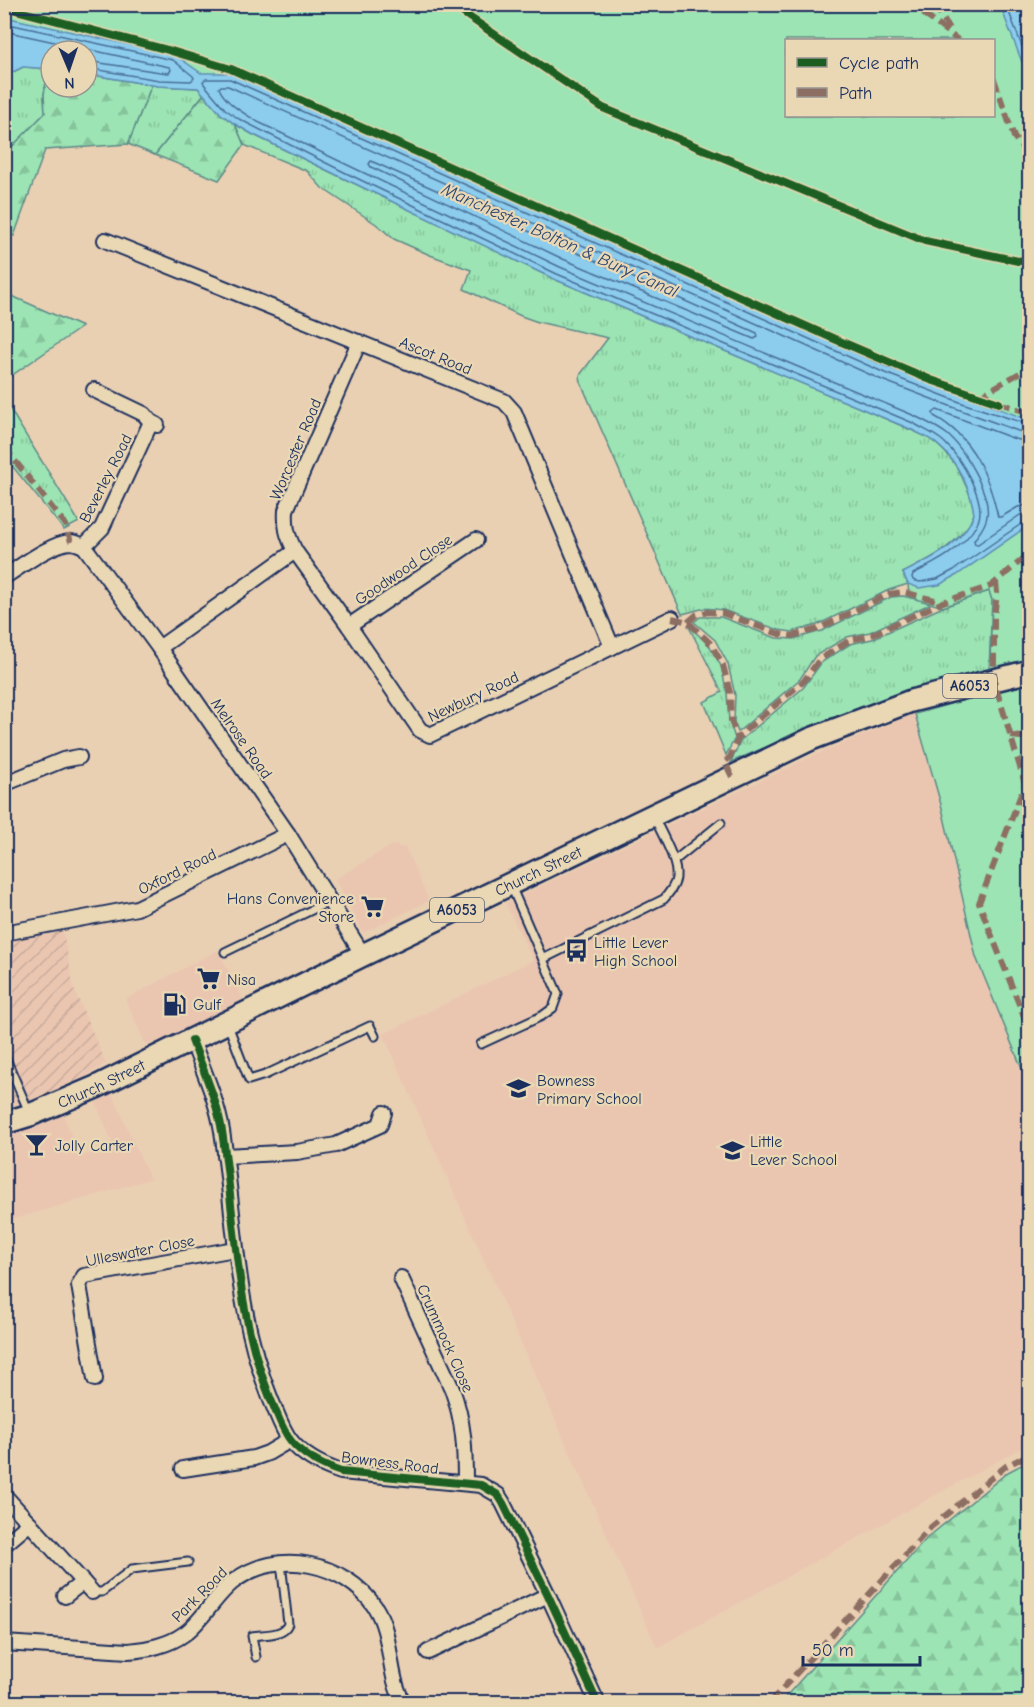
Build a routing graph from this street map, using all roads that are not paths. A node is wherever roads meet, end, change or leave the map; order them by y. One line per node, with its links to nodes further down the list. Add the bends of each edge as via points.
1 (105, 240): 2 (street, Ascot Road)
2 (359, 342): 6 (street, Worcester Road, via 286,510 285,524); 10 (street, Ascot Road, via 510,406)
3 (94, 390): 5 (street, Beverley Road, via 144,414 155,424 102,528)
4 (476, 540): 9 (street, Goodwood Close)
5 (84, 546): 7 (street, via 68,542 56,545); 11 (street, Melrose Road)
6 (295, 551): 9 (street, Newbury Road); 11 (street)
7 (4, 577)
8 (672, 618): 10 (street, Newbury Road)
9 (349, 626): 10 (street, Newbury Road, via 420,730 430,735)
10 (612, 647)
11 (159, 648): 17 (street, Melrose Road)
12 (1029, 670): 15 (main road, Church Street / A6053, via 911,701 861,719)
13 (79, 757): 14 (street)
14 (4, 784)
15 (653, 815): 18 (lane); 19 (main road, Church Street / A6053)
16 (721, 823): 18 (lane)
17 (288, 834): 20 (street, Melrose Road); 21 (street, Oxford Road, via 137,908)
18 (674, 861): 24 (lane, via 676,877 664,899)
19 (510, 884): 23 (main road, Church Street / A6053); 24 (lane)
20 (330, 901): 22 (lane); 23 (street, Melrose Road)
21 (4, 933)
22 (225, 952)
23 (363, 955): 25 (main road, Church Street / A6053)
24 (543, 959): 28 (lane, via 558,994 553,1008)
25 (227, 1023): 26 (lane, via 249,1080 370,1026); 27 (main road, Church Street / A6053)
26 (375, 1036)
27 (192, 1040): 31 (main road, Church Street / A6053); 33 (street, Bowness Road, via 216,1105)
28 (481, 1044)
29 (4, 1054): 31 (lane)
30 (384, 1113): 33 (street, via 380,1125 336,1145 297,1152)
31 (30, 1115): 32 (main road, Church Street / A6053)
32 (4, 1124)
33 (225, 1156): 34 (street, Bowness Road)
34 (235, 1248): 36 (street, Ulleswater Close, via 84,1276 79,1285); 37 (street, Bowness Road, via 258,1362)
35 (401, 1278): 39 (street, Crummock Close, via 457,1404 464,1434)
36 (95, 1379)
37 (290, 1440): 38 (street, via 254,1458); 39 (street, Bowness Road, via 320,1464 341,1472)
38 (183, 1470)
39 (465, 1483): 46 (street, Bowness Road, via 481,1485 498,1495)
40 (4, 1495): 41 (street)
41 (30, 1523): 42 (street); 45 (street)
42 (4, 1545)
43 (188, 1562): 45 (lane, via 132,1569 102,1592)
44 (281, 1563): 49 (street, Park Road, via 243,1574 222,1591 188,1632 140,1650); 52 (lane, via 288,1624 281,1632 252,1636); 53 (street, Park Road, via 326,1568 342,1575 368,1598 383,1624 397,1692)
45 (87, 1587): 47 (street)
46 (548, 1595): 48 (street); 54 (street, Bowness Road)
47 (65, 1596)
48 (462, 1636): 50 (street); 51 (street)
49 (4, 1642)
50 (468, 1650)
51 (428, 1652)
52 (256, 1657)
53 (403, 1702)
54 (597, 1702)

